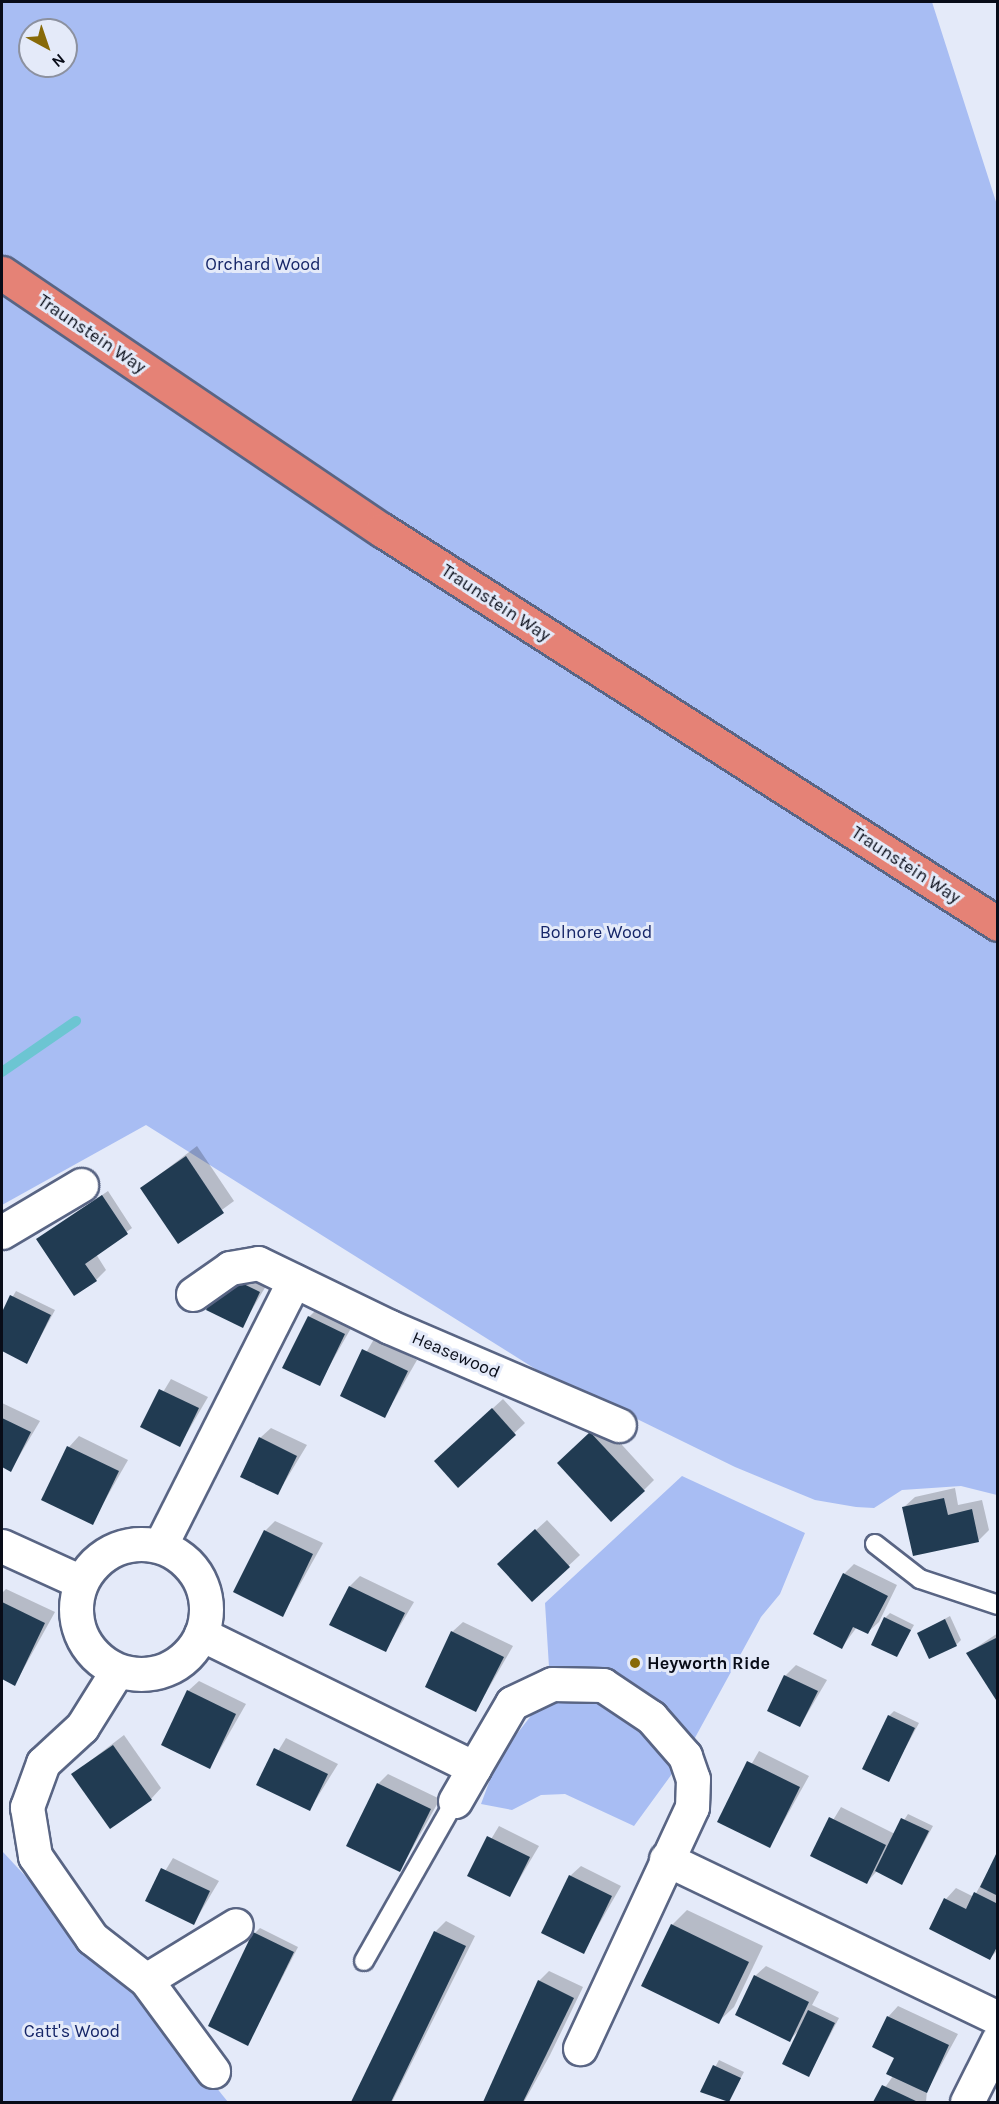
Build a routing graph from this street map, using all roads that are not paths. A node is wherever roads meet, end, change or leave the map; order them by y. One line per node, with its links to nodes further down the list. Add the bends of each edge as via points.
1 (2, 273): 2 (highway, Traunstein Way, via 382,530)
2 (998, 924)
3 (81, 1185): 4 (street)
4 (2, 1232)
5 (294, 1281): 6 (street, Heasewood, via 258,1263 230,1268); 7 (street, Heasewood); 10 (street)
6 (193, 1294)
7 (619, 1425)
8 (875, 1544): 12 (lane, via 920,1580)
9 (2, 1546): 11 (street)
10 (160, 1546): 11 (street, via 122,1546 90,1566); 13 (street, via 195,1572 207,1613)
11 (81, 1582): 14 (street, via 76,1624 84,1644)
12 (998, 1605)
13 (201, 1634): 14 (street, via 176,1665 137,1675); 15 (street)
14 (117, 1671): 20 (street, via 82,1727 43,1763 27,1807 35,1856 92,1938)
15 (474, 1768): 16 (street); 17 (street, via 512,1703 552,1684 603,1685 631,1700 685,1756 693,1779 692,1806)
16 (455, 1801): 19 (lane)
17 (666, 1859): 21 (street); 23 (street)
18 (236, 1925): 20 (street)
19 (364, 1961)
20 (146, 1980): 24 (street)
21 (998, 2018)
22 (998, 2040): 25 (street)
23 (580, 2048)
24 (213, 2071)
25 (967, 2103)

